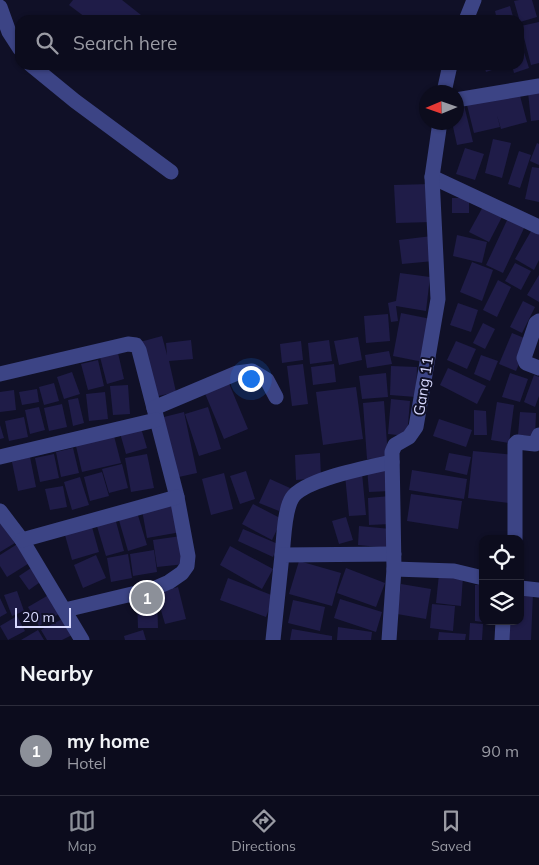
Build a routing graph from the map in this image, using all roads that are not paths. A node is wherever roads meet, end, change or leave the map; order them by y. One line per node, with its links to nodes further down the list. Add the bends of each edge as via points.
1 (473, 2): 3 (street)
2 (0, 7): 4 (street)
3 (468, 15)
4 (15, 42)
5 (37, 70): 11 (street)
6 (449, 70): 7 (street)
7 (446, 85)
8 (539, 86): 9 (street)
9 (464, 99)
10 (439, 130): 12 (street, Gang 11)
11 (171, 172)
12 (432, 177): 13 (street); 21 (street, Gang 11, via 438,299 416,428 395,446)
13 (539, 227)
14 (539, 321): 15 (street, via 524,358 526,363)
15 (539, 368)
16 (0, 374): 18 (street, via 128,344 136,345)
17 (276, 397): 18 (street, via 267,380 252,371 237,373)
18 (155, 414): 20 (street); 22 (street)
19 (539, 435): 24 (street, via 535,444 515,444)
20 (0, 457)
21 (392, 462): 26 (street, via 337,475 300,490 288,507); 27 (street, Gang 11)
22 (177, 497): 25 (street); 31 (street, via 188,556 182,573 153,589)
23 (0, 511): 25 (street)
24 (515, 535)
25 (22, 540): 31 (street)
26 (282, 555): 27 (street); 34 (street)
27 (394, 562): 28 (street); 35 (street, Gang 11)
28 (479, 577)
29 (524, 588): 30 (street)
30 (539, 590)
31 (65, 610): 33 (street)
32 (503, 625): 36 (street)
33 (82, 640)
34 (273, 640)
35 (389, 640)
36 (502, 640)

